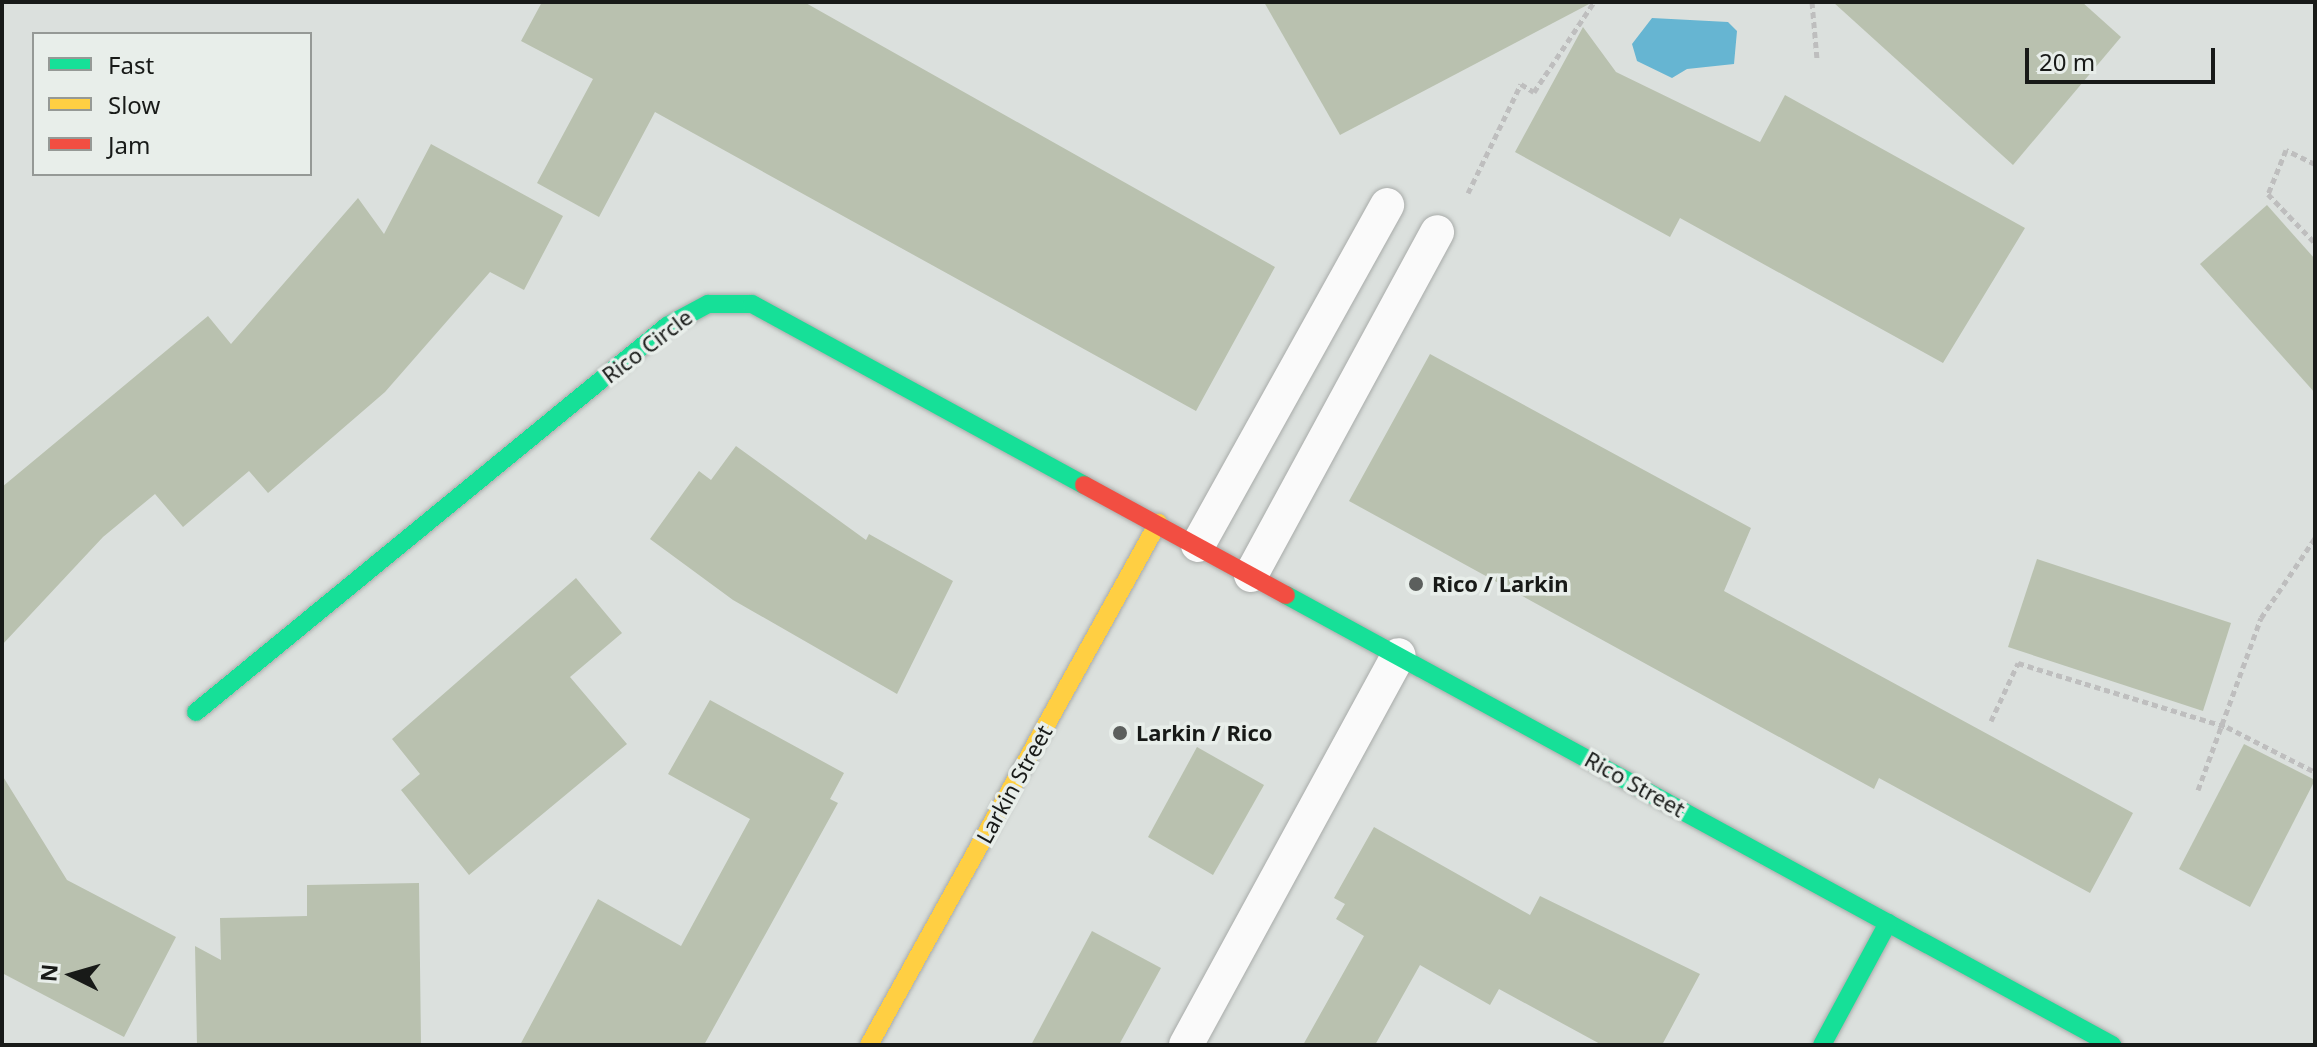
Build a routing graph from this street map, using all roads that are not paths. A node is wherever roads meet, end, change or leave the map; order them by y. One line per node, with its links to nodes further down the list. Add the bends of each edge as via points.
1 (1387, 205): 4 (lane)
2 (1437, 232): 5 (lane)
3 (1158, 523): 4 (street, Rico Street); 7 (street, Rico Circle, via 781,315 752,304 708,304 667,326); 9 (street, Larkin Street)
4 (1198, 545): 5 (street, Rico Street)
5 (1251, 575): 6 (street, Rico Street)
6 (1399, 655): 8 (street, Rico Street); 10 (lane)
7 (196, 712)
8 (1888, 923): 11 (street); 12 (street, Rico Street)
9 (869, 1045)
10 (1186, 1045)
11 (1822, 1045)
12 (2112, 1045)

